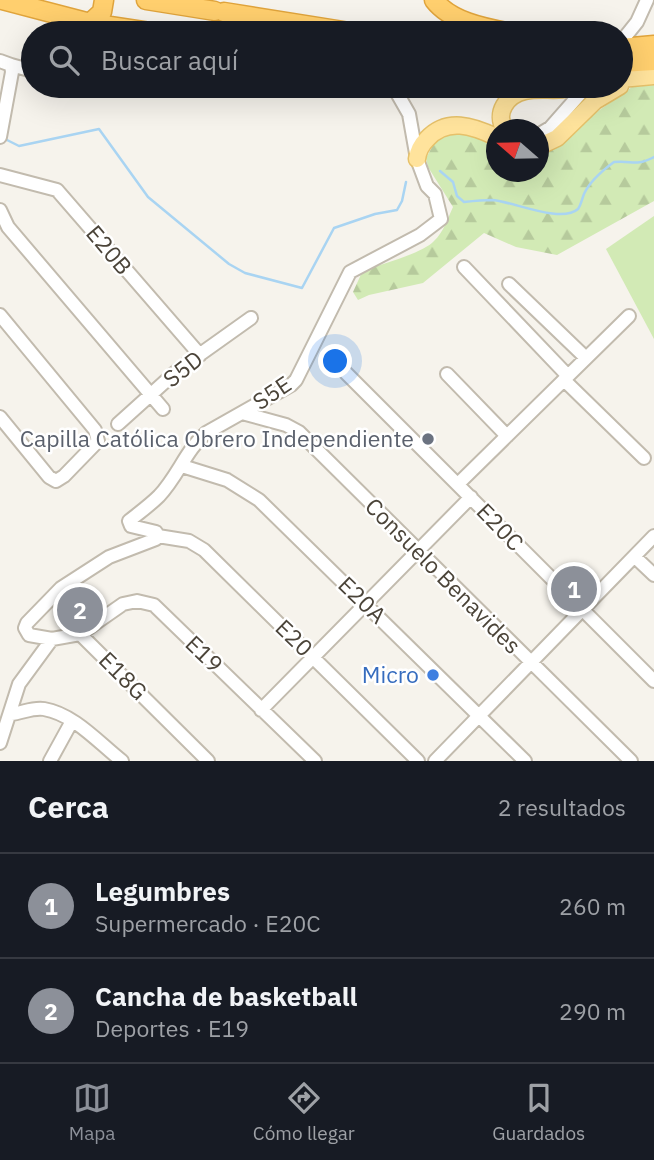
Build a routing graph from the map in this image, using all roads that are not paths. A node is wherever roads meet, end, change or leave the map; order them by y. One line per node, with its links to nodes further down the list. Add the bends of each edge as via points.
1 (2, 0): 6 (highway)
2 (104, 0): 7 (highway, via 102,12)
3 (146, 0): 8 (highway)
4 (434, 0): 9 (highway)
5 (647, 0): 10 (street)
6 (82, 21)
7 (92, 21)
8 (278, 21)
9 (466, 21)
10 (633, 25)
11 (654, 45): 12 (highway)
12 (633, 47)
13 (654, 61): 14 (highway)
14 (633, 62)
15 (5, 63): 26 (street, via 12,72)
16 (654, 76): 17 (main road)
17 (633, 80)
18 (400, 98): 28 (street, S5E, via 409,114)
19 (510, 98): 22 (main road)
20 (577, 98): 24 (street)
21 (601, 98): 27 (main road)
22 (501, 119)
23 (486, 125): 28 (main road, via 451,117 432,124 418,136)
24 (549, 129)
25 (486, 133): 28 (main road, via 452,124 432,133)
26 (1, 134)
27 (549, 142)
28 (416, 151): 44 (street, S5E, via 441,219 350,271 296,380)
29 (0, 175): 37 (street, E20B, via 57,190)
30 (0, 210): 31 (street)
31 (4, 228): 42 (street)
32 (464, 267): 41 (street)
33 (509, 284): 38 (street)
34 (0, 315): 45 (street, via 95,430 98,441 56,481)
35 (629, 316): 38 (street)
36 (251, 318): 37 (street, S5D)
37 (200, 355): 42 (street, S5D)
38 (586, 358): 41 (street)
39 (346, 373): 50 (street, E20C)
40 (447, 374): 47 (street)
41 (566, 378): 47 (street); 48 (street)
42 (151, 394): 43 (street); 46 (street, S5D)
43 (163, 409)
44 (242, 413): 49 (street, S5E, via 194,443); 54 (street, Consuelo Benavides, via 299,432)
45 (0, 417)
46 (118, 424)
47 (507, 436): 50 (street)
48 (644, 458)
49 (181, 466): 52 (street, S5E, via 159,495 129,521 131,526 154,530); 57 (street, E20A, via 227,480 259,500)
50 (458, 484): 51 (street, E20C)
51 (471, 497): 54 (street); 58 (street, E20C)
52 (158, 536): 60 (street, via 109,557 61,588 25,628 29,635); 61 (street, E20, via 189,541 204,550)
53 (654, 536): 55 (street)
54 (418, 551): 57 (street); 62 (street, Consuelo Benavides)
55 (635, 556): 56 (street); 58 (street)
56 (654, 575)
57 (365, 603): 61 (street); 66 (street, E20A)
58 (580, 610): 62 (street); 63 (street, E20C)
59 (80, 634): 60 (street, E18G); 64 (street, E19, via 123,604 137,601 154,606); 71 (street, E18G)
60 (52, 639): 65 (street, via 19,684)
61 (314, 657): 64 (street); 73 (street, E20)
62 (529, 662): 66 (street); 76 (street, Consuelo Benavides)
63 (654, 681)
64 (261, 710): 72 (street, E19)
65 (11, 714): 67 (street, via 42,708); 68 (street)
66 (479, 716): 74 (street); 75 (street, E20A)
67 (72, 721): 69 (street); 70 (street)
68 (0, 743)
69 (50, 761)
70 (122, 761)
71 (208, 761)
72 (314, 761)
73 (418, 761)
74 (435, 761)
75 (526, 761)
76 (631, 761)

